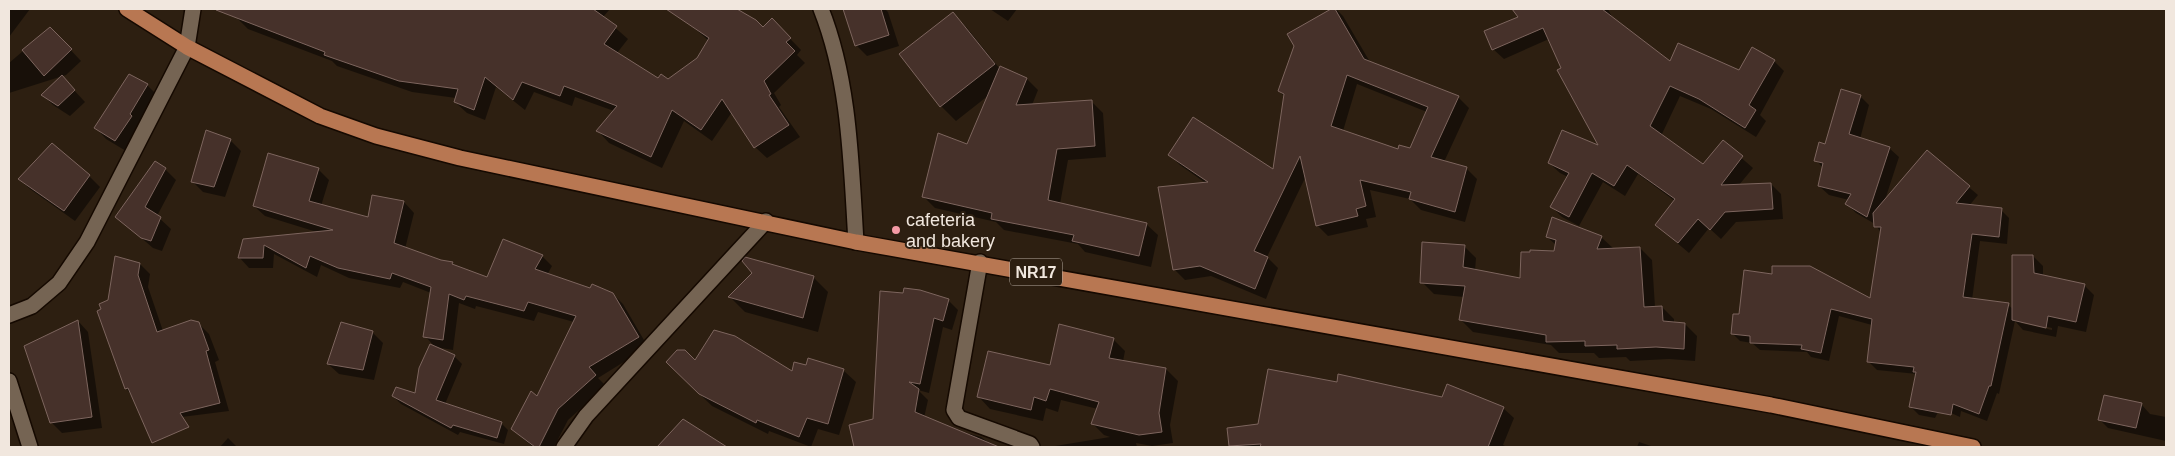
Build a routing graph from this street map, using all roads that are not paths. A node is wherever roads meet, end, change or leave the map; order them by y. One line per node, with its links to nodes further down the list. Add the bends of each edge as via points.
1 (127, 9): 4 (main road, NR17)
2 (193, 9): 4 (street)
3 (821, 9): 6 (street, via 829,28 848,117)
4 (187, 47): 5 (main road, NR17, via 320,116 376,136 460,158); 8 (street, via 87,242 59,283 32,306)
5 (766, 221): 6 (main road, NR17); 11 (street, via 586,416)
6 (856, 242): 7 (main road, NR17)
7 (980, 262): 12 (street, via 954,410 959,418); 13 (main road, NR17, via 1771,405)
8 (9, 315)
9 (9, 382): 10 (street)
10 (30, 447)
11 (564, 447)
12 (1032, 447)
13 (1973, 447)

